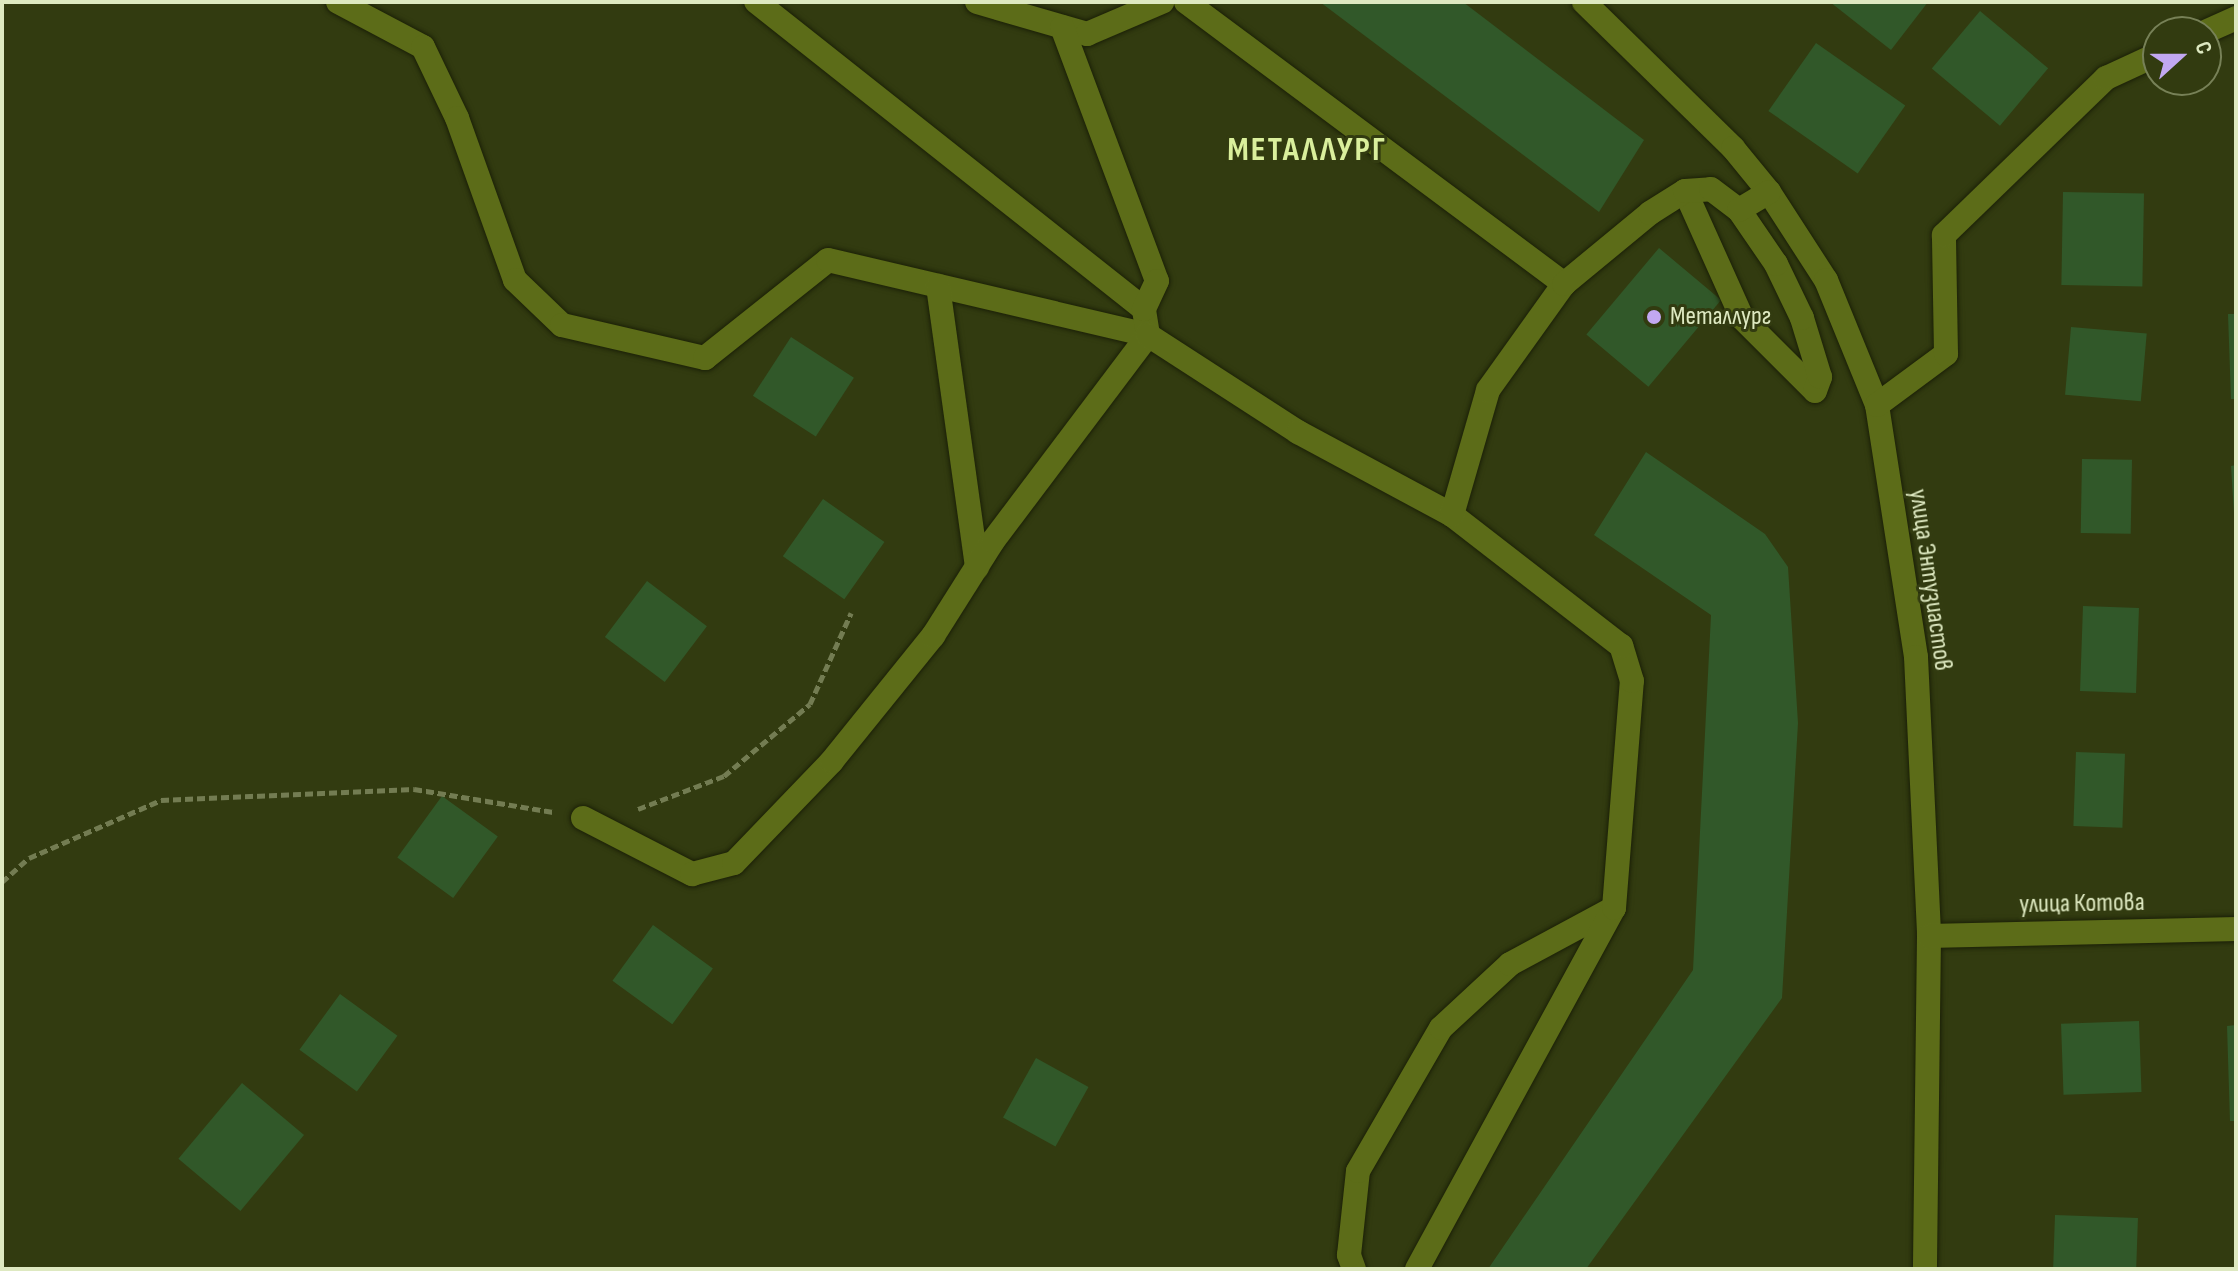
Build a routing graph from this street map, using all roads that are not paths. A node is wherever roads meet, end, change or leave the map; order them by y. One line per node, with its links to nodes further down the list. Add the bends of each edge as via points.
1 (338, 2): 13 (street, via 423,47 457,118 515,280 562,325 705,358 828,260)
2 (756, 2): 14 (street)
3 (977, 2): 7 (street)
4 (1162, 2): 7 (street, via 1087,34)
5 (1186, 2): 12 (street)
6 (1584, 2): 10 (street, улица Энтузиастов, via 1733,148)
7 (1062, 27): 14 (street, via 1157,281)
8 (2142, 61): 16 (street, via 2106,78 1944,235 1946,354)
9 (1685, 191): 11 (street, via 1711,189); 11 (street, via 1742,318 1815,391 1820,377 1802,318 1776,264); 12 (street)
10 (1769, 192): 11 (street); 16 (street, улица Энтузиастов, via 1826,280)
11 (1739, 210)
12 (1564, 284): 17 (street, via 1488,390)
13 (938, 286): 15 (street); 18 (street)
14 (1144, 309): 15 (street)
15 (1148, 335): 17 (street, via 1298,432); 18 (street)
16 (1877, 405): 22 (street, улица Энтузиастов, via 1916,657)
17 (1452, 515): 20 (street, via 1621,646 1632,681)
18 (977, 567): 19 (street, via 933,636 832,761 734,863 692,874)
19 (583, 818)
20 (1614, 908): 23 (street, via 1510,964 1441,1028 1358,1171 1349,1255); 24 (street)
21 (2236, 929): 22 (street, улица Котова)
22 (1929, 936): 25 (street, улица Энтузиастов)
23 (1354, 1269)
24 (1417, 1269)
25 (1925, 1269)

